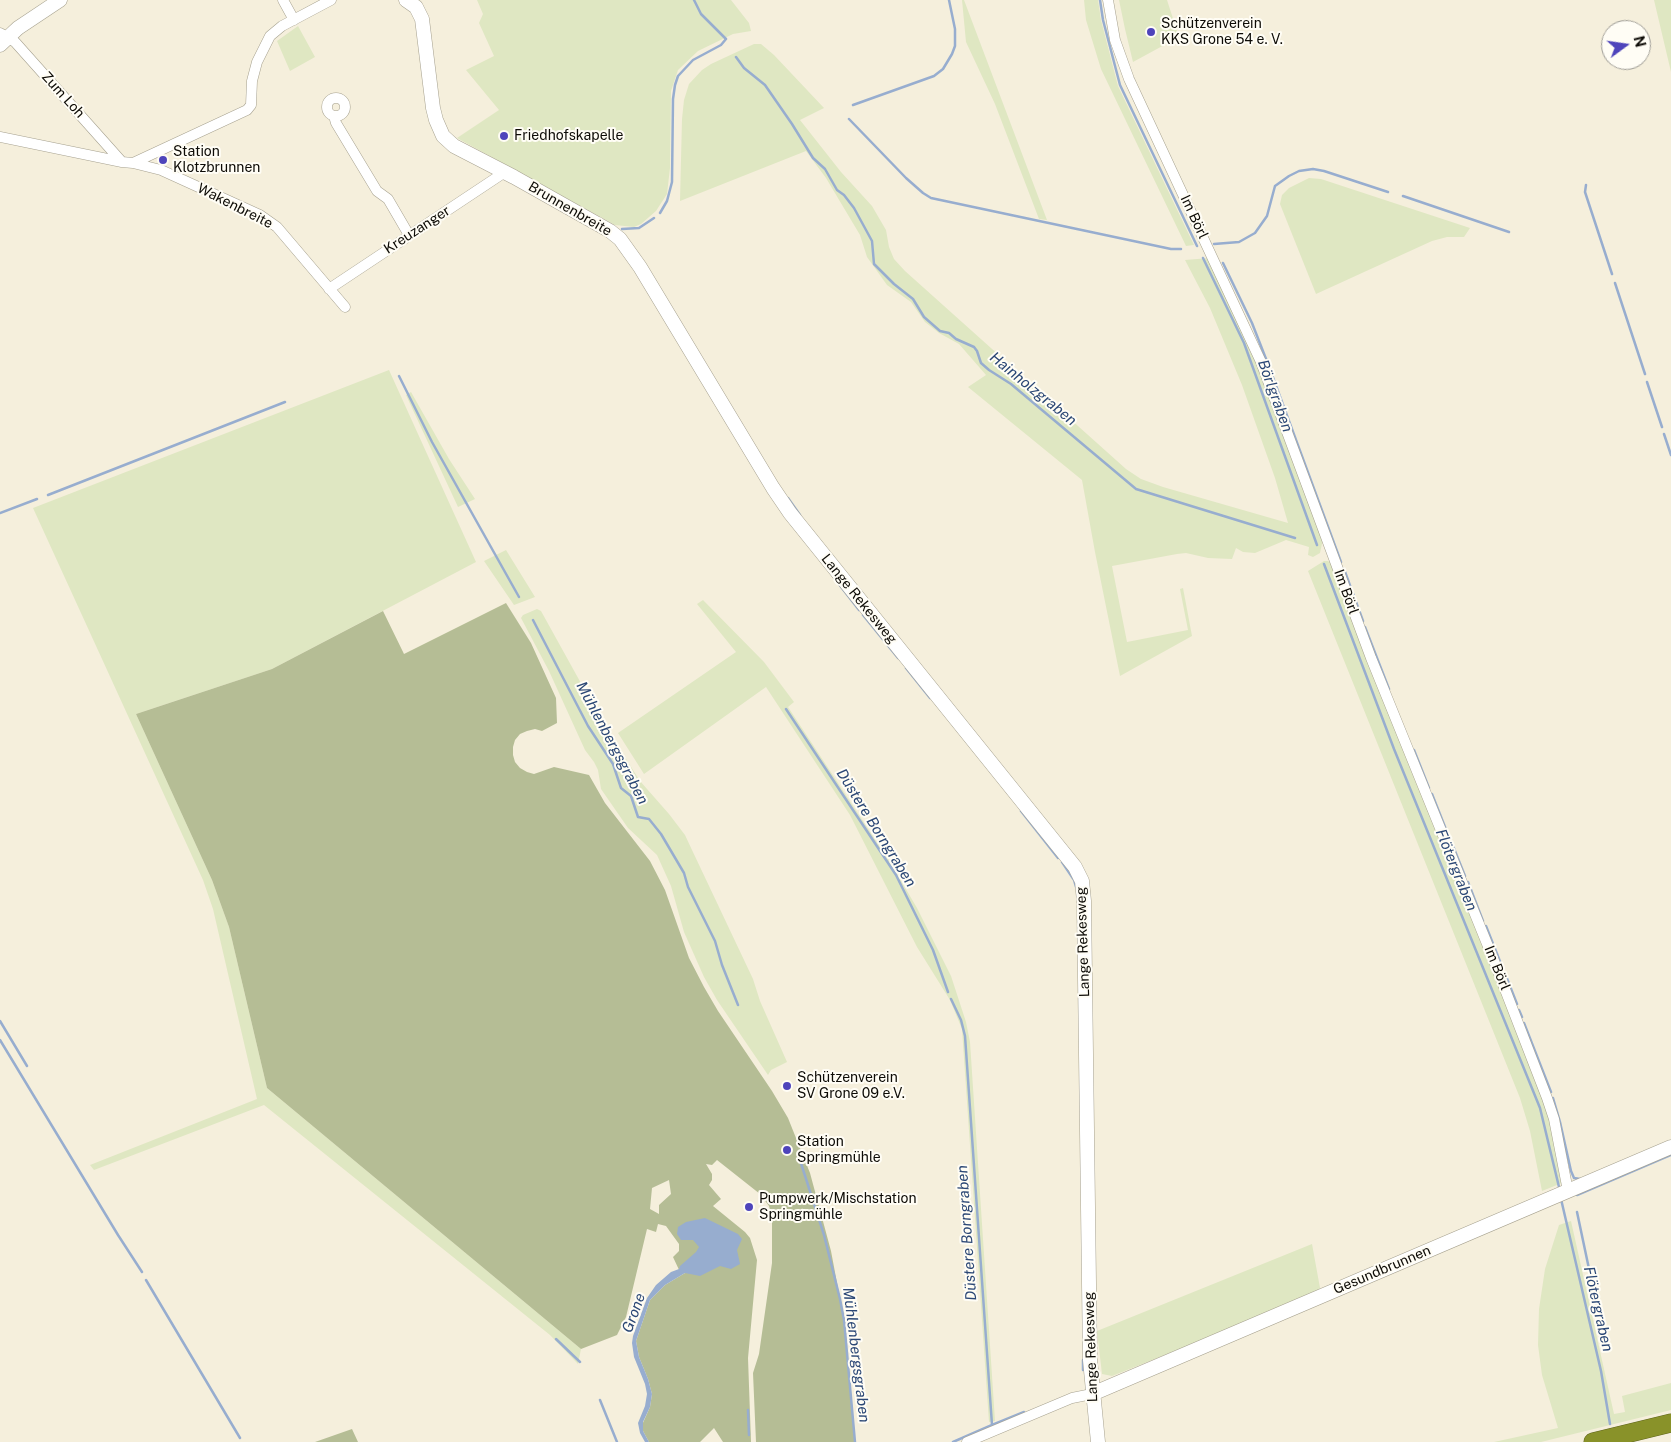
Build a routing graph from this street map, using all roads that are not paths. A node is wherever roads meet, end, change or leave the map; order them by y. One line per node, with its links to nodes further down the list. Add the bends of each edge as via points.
1 (60, 0): 7 (street)
2 (282, 0): 6 (street)
3 (331, 0): 6 (street)
4 (406, 0): 12 (street, Brunnenbreite, via 416,7 422,19 433,108 439,130 454,146)
5 (1108, 0): 18 (street, Im Börl, via 1115,40 1126,70 1262,362 1371,658 1547,1098)
6 (294, 20): 11 (street, via 275,30 261,52 254,70 250,107)
7 (2, 38): 10 (street, Zum Loh, via 15,42)
8 (334, 116): 13 (street, via 377,191 388,199)
9 (0, 137): 10 (street, Wakenbreite)
10 (122, 162): 11 (street, Wakenbreite)
11 (133, 163): 14 (street, Wakenbreite, via 161,170 260,215 276,226)
12 (505, 172): 13 (street, Kreuzanger); 16 (street, Brunnenbreite, via 620,239 640,266)
13 (409, 235): 14 (street, Kreuzanger)
14 (329, 289): 15 (street, Wakenbreite)
15 (345, 307)
16 (773, 488): 19 (street, Lange Rekesweg, via 1075,868 1082,881)
17 (1671, 1148): 18 (street, Gesundbrunnen)
18 (1568, 1191): 19 (street, Gesundbrunnen)
19 (1092, 1394): 21 (street, via 1072,1398); 22 (street, Lange Rekesweg)
20 (1671, 1423): 23 (highway)
21 (967, 1442)
22 (1098, 1442)
23 (1593, 1442)

